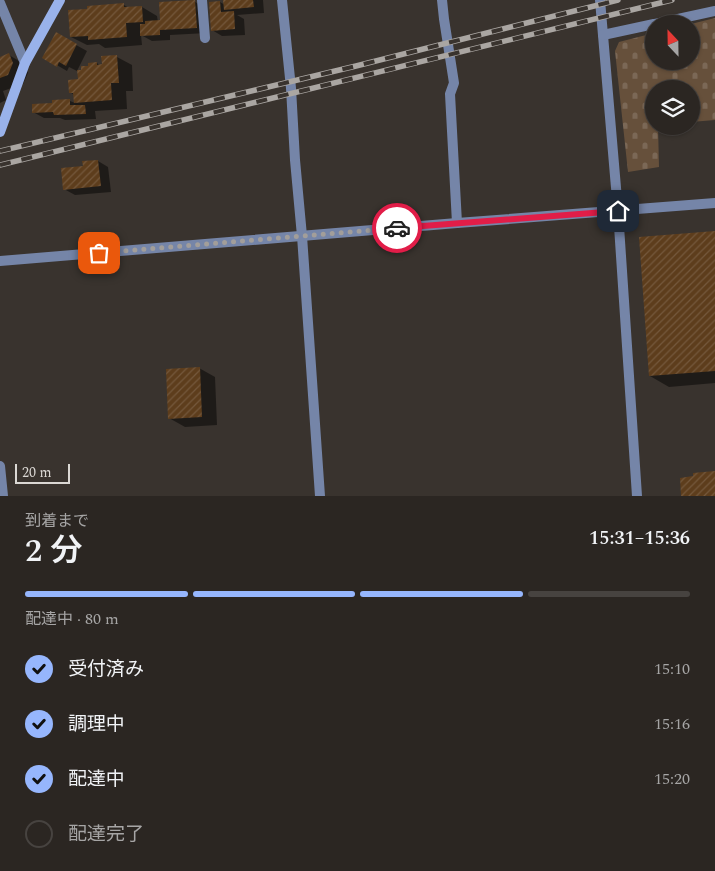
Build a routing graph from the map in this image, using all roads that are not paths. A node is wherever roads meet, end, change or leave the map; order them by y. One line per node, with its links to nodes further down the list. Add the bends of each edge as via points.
1 (60, 0): 12 (main road)
2 (202, 0): 11 (street)
3 (282, 0): 17 (street)
4 (442, 0): 16 (street, via 454,83 450,94)
5 (600, 0): 10 (street)
6 (0, 2): 12 (street)
7 (715, 11): 8 (street)
8 (696, 15)
9 (645, 26): 10 (street)
10 (603, 35): 15 (street)
11 (205, 38)
12 (25, 63): 13 (main road)
13 (0, 132)
14 (715, 203): 15 (street)
15 (618, 211): 16 (street); 22 (street)
16 (456, 223): 17 (street)
17 (302, 236): 18 (street); 21 (street)
18 (0, 261)
19 (0, 466): 20 (street)
20 (3, 496)
21 (320, 496)
22 (637, 496)

